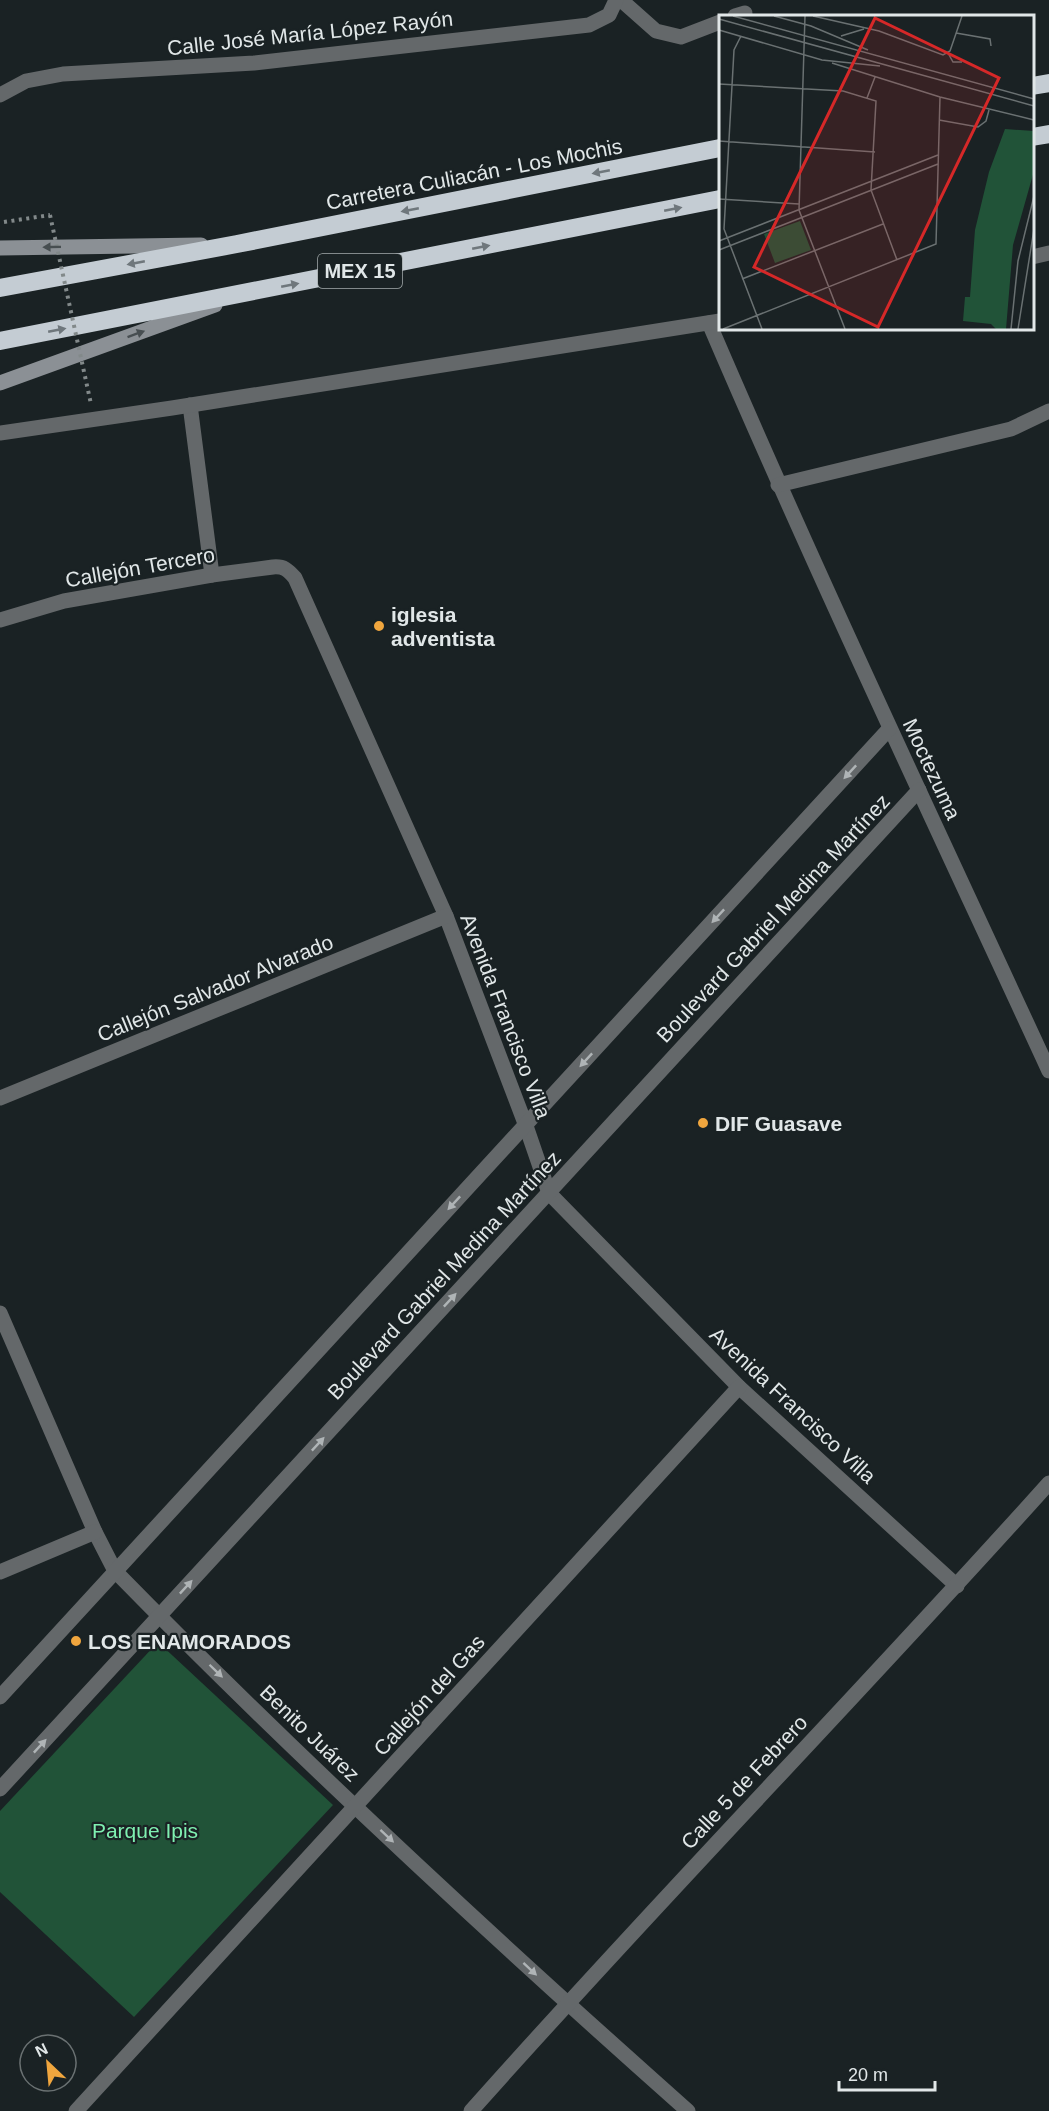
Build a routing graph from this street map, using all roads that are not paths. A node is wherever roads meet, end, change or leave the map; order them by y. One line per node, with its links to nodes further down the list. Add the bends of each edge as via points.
1 (616, 0): 6 (street, Calle José María López Rayón, via 609,15 589,25 254,63 63,74 26,81)
2 (621, 0): 3 (street, via 656,31 681,37)
3 (719, 22)
4 (1049, 83): 5 (highway)
5 (1034, 86)
6 (0, 95)
7 (1049, 134): 8 (highway)
8 (1034, 137)
9 (719, 148): 11 (highway, Carretera Culiacán - Los Mochis / MEX 15, one-way to 11)
10 (719, 199): 16 (highway, MEX 15, one-way to 10)
11 (237, 244): 12 (main road, Carretera Culiacán - Los Mochis, one-way to 12); 15 (highway, Carretera Culiacán - Los Mochis / MEX 15, one-way to 15)
12 (0, 248)
13 (1049, 254): 14 (street)
14 (1034, 257)
15 (0, 288)
16 (246, 294): 18 (highway, MEX 15, one-way to 16); 19 (main road, one-way to 16)
17 (715, 322): 20 (street); 23 (street, Moctezuma)
18 (0, 341)
19 (0, 383)
20 (190, 405): 22 (street); 25 (street)
21 (1049, 411): 23 (street, via 1011,429)
22 (0, 433)
23 (778, 485): 27 (street, Moctezuma)
24 (288, 570): 25 (street, Callejón Tercero, via 281,566); 29 (street, Avenida Francisco Villa, via 295,578)
25 (212, 575): 26 (street, Callejón Tercero, via 64,601)
26 (0, 621)
27 (890, 729): 28 (street, Moctezuma); 32 (street, Boulevard Gabriel Medina Martínez, one-way to 32)
28 (919, 790): 30 (street, Moctezuma); 33 (street, Boulevard Gabriel Medina Martínez)
29 (446, 916): 31 (street, Callejón Salvador Alvarado); 32 (street, Avenida Francisco Villa)
30 (1049, 1071)
31 (0, 1098)
32 (526, 1125): 33 (street, Avenida Francisco Villa); 38 (street, Boulevard Gabriel Medina Martínez, one-way to 38)
33 (549, 1192): 35 (street, Avenida Francisco Villa); 41 (street, Boulevard Gabriel Medina Martínez, one-way to 33)
34 (0, 1313): 37 (street, Benito Juárez)
35 (739, 1387): 40 (street, Avenida Francisco Villa); 44 (street, Callejón del Gas)
36 (1049, 1483): 40 (street, Calle 5 de Febrero)
37 (95, 1532): 38 (street, Benito Juárez); 39 (street)
38 (115, 1571): 41 (street, Benito Juárez); 42 (street, Boulevard Gabriel Medina Martínez)
39 (0, 1572)
40 (957, 1586): 45 (street, Calle 5 de Febrero)
41 (159, 1616): 43 (street, Boulevard Gabriel Medina Martínez, one-way to 41); 44 (street, Benito Juárez, one-way to 44)
42 (0, 1697)
43 (0, 1789)
44 (356, 1806): 45 (street, Benito Juárez, one-way to 45); 46 (street, Callejón del Gas)
45 (567, 2004): 47 (street, Calle 5 de Febrero); 48 (street, Benito Juárez)
46 (76, 2111)
47 (471, 2111)
48 (688, 2111)

